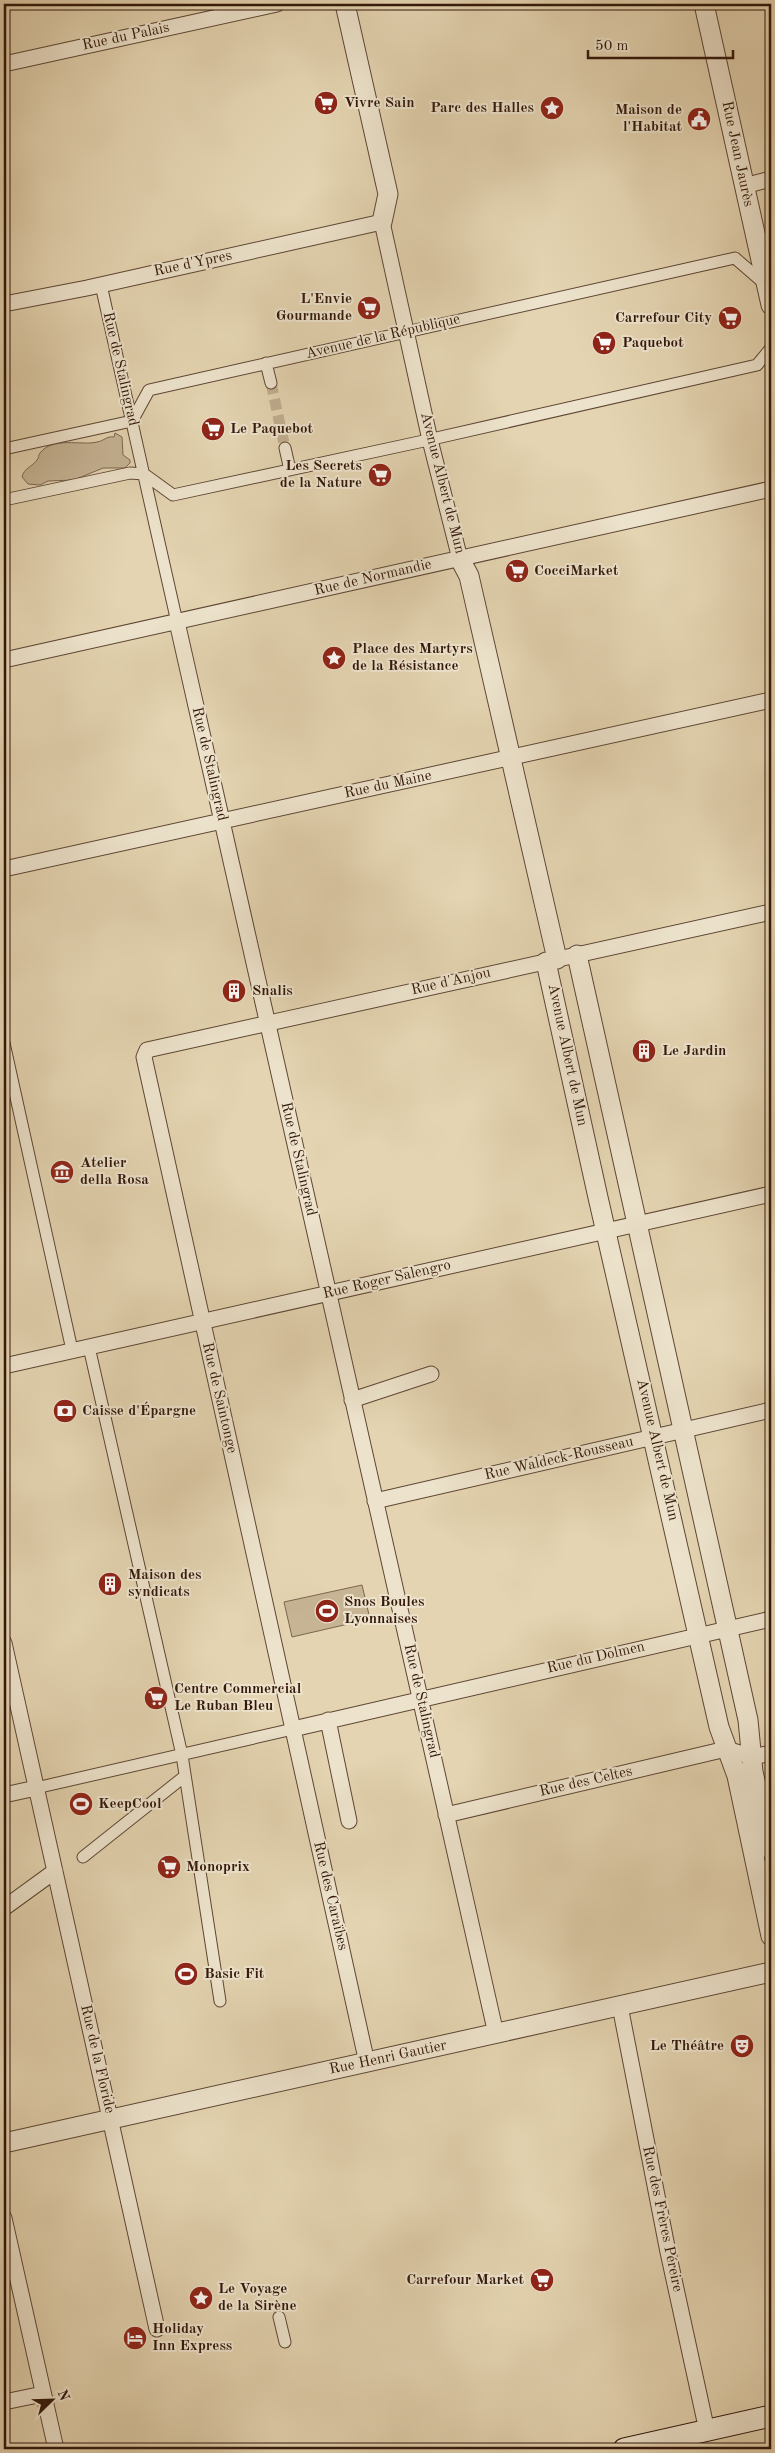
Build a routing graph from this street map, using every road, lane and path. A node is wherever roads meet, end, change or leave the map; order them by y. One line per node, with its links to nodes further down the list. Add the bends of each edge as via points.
1 (277, 4): 4 (street, Rue du Palais)
2 (344, 4): 7 (street, Avenue Albert de Mun, via 388,194)
3 (704, 4): 6 (street, Rue Jean Jaurès)
4 (4, 64)
5 (771, 179): 6 (street)
6 (744, 186): 9 (street, Rue Jean Jaurès)
7 (382, 222): 8 (street, Rue d'Ypres); 12 (street, Avenue Albert de Mun)
8 (101, 284): 10 (street, Rue d'Ypres); 16 (street, Rue de Stalingrad)
9 (769, 284): 11 (street, Rue Jean Jaurès); 12 (street, Avenue de la République, via 735,258)
10 (4, 304)
11 (771, 305)
12 (407, 330): 14 (street, Avenue de la République); 17 (street, Avenue Albert de Mun)
13 (771, 348): 17 (street, via 757,365)
14 (266, 363): 15 (street); 16 (street, Avenue de la République, via 148,390)
15 (271, 383)
16 (132, 421): 19 (street); 21 (street, Rue de Stalingrad)
17 (430, 440): 20 (street); 24 (street, Avenue Albert de Mun)
18 (285, 448): 20 (street)
19 (4, 449)
20 (290, 470): 21 (street, via 172,495)
21 (144, 474): 23 (street, via 130,473); 25 (street, Rue de Stalingrad)
22 (771, 489): 24 (street, Rue de Normandie)
23 (4, 500)
24 (460, 559): 25 (street, Rue de Normandie); 28 (street, Avenue Albert de Mun, via 469,576)
25 (177, 622): 26 (street, Rue de Normandie); 29 (street, Rue de Stalingrad)
26 (4, 660)
27 (771, 700): 28 (street, Rue du Maine)
28 (512, 758): 29 (street, Rue du Maine); 33 (street, Avenue Albert de Mun)
29 (221, 821): 30 (street, Rue du Maine); 34 (street, Rue de Stalingrad)
30 (4, 869)
31 (771, 912): 32 (street, Rue d'Anjou)
32 (577, 955): 33 (street, Rue d'Anjou); 38 (street, Avenue Albert de Mun)
33 (552, 960): 34 (street, Rue d'Anjou); 39 (street, Avenue Albert de Mun)
34 (269, 1031): 36 (street, Rue d'Anjou, via 147,1050); 40 (street, Rue de Stalingrad)
35 (4, 1042): 43 (street)
36 (145, 1067): 41 (street, Rue de Saintonge)
37 (771, 1194): 38 (street, Rue Roger Salengro)
38 (637, 1224): 39 (street, Rue Roger Salengro); 48 (street, Avenue Albert de Mun)
39 (606, 1230): 40 (street, Rue Roger Salengro); 49 (street, Avenue Albert de Mun)
40 (328, 1293): 41 (street, Rue Roger Salengro); 46 (street, Rue de Stalingrad)
41 (202, 1321): 42 (street, Rue Roger Salengro); 57 (street, Rue de Saintonge)
42 (88, 1347): 43 (street, Rue Roger Salengro); 60 (street)
43 (72, 1350): 44 (street, Rue Roger Salengro)
44 (4, 1366)
45 (431, 1374): 46 (street)
46 (352, 1400): 50 (street, Rue de Stalingrad)
47 (771, 1410): 48 (street, Rue Waldeck-Rousseau)
48 (683, 1430): 49 (street, Rue Waldeck-Rousseau); 52 (street, Avenue Albert de Mun)
49 (654, 1437): 50 (street, Rue Waldeck-Rousseau); 53 (street, Avenue Albert de Mun)
50 (375, 1501): 55 (street, Rue de Stalingrad)
51 (771, 1619): 52 (street, Rue du Dolmen)
52 (728, 1628): 53 (street, Rue du Dolmen); 61 (street, Avenue Albert de Mun)
53 (699, 1634): 55 (street, Rue du Dolmen); 58 (street, Avenue Albert de Mun)
54 (4, 1643): 63 (street, Rue de la Floride)
55 (420, 1698): 56 (street, Rue du Dolmen); 65 (street, Rue de Stalingrad)
56 (328, 1720): 57 (street, Rue du Dolmen); 66 (street)
57 (287, 1730): 60 (street); 76 (street, Rue des Caraïbes)
58 (726, 1749): 61 (street); 65 (street, Rue des Celtes); 71 (street, Avenue Albert de Mun, via 737,1776)
59 (771, 1753): 61 (street)
60 (182, 1755): 62 (street); 63 (street)
61 (753, 1756): 67 (street, Avenue Albert de Mun, via 753,1772)
62 (185, 1776): 68 (street); 73 (street)
63 (36, 1788): 64 (street); 69 (street, Rue de la Floride)
64 (4, 1795)
65 (446, 1814): 75 (street, Rue de Stalingrad)
66 (349, 1821)
67 (771, 1850)
68 (83, 1857)
69 (55, 1871): 70 (street); 77 (street, Rue de la Floride)
70 (4, 1908)
71 (771, 1936)
72 (771, 1972): 74 (street, Rue Henri Gautier)
73 (220, 2001)
74 (620, 2006): 75 (street, Rue Henri Gautier); 86 (street, Rue des Frères Péreire)
75 (496, 2034): 76 (street, Rue Henri Gautier)
76 (367, 2063): 77 (street, Rue Henri Gautier, via 246,2094)
77 (110, 2120): 78 (street, Rue Henri Gautier); 81 (street, Rue de la Floride)
78 (4, 2143)
79 (4, 2218): 83 (street)
80 (279, 2317): 82 (street)
81 (157, 2329)
82 (285, 2342)
83 (43, 2394): 84 (street); 87 (street)
84 (4, 2402)
85 (771, 2416): 86 (main road)
86 (707, 2431): 88 (main road)
87 (56, 2449)
88 (624, 2449)

